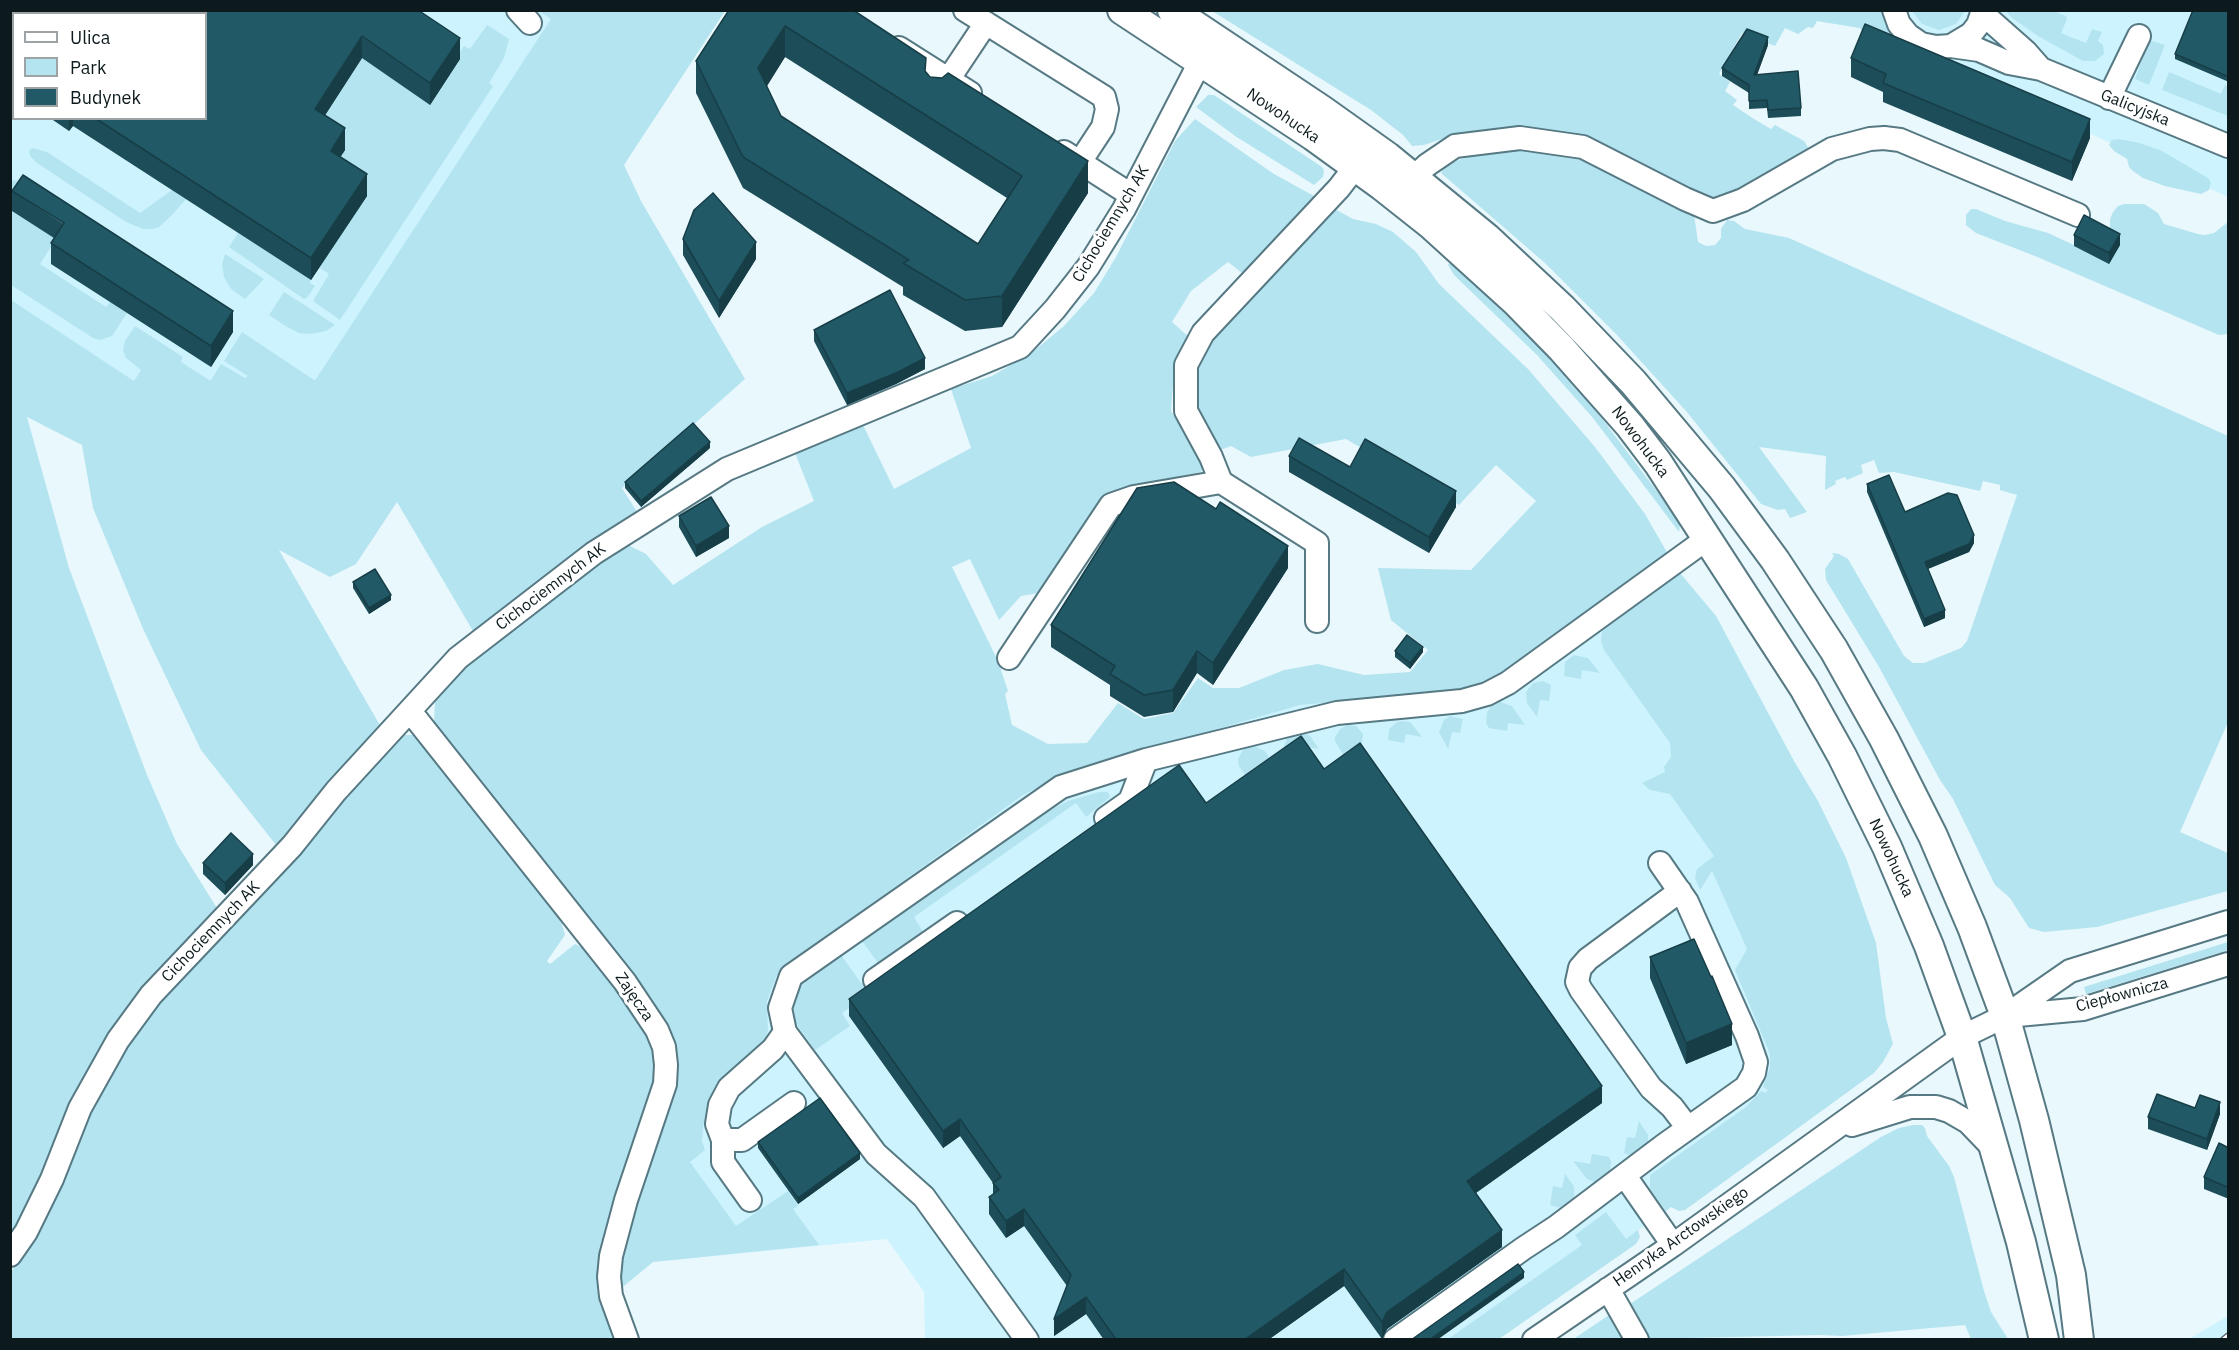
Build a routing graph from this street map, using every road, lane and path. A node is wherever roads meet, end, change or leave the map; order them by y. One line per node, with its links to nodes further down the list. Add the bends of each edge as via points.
1 (965, 10): 6 (street)
2 (1122, 10): 10 (main road, Nowohucka)
3 (1172, 10): 19 (main road, Nowohucka)
4 (1894, 10): 9 (street, Galicyjska, via 1908,36 1921,44)
5 (1983, 12): 9 (street, via 1971,34); 11 (street, Galicyjska)
6 (986, 23): 12 (street); 17 (street, via 1104,97 1107,109 1103,127)
7 (880, 35): 12 (street)
8 (2139, 36): 13 (street)
9 (1951, 46): 11 (street, Galicyjska)
10 (1200, 62): 18 (main road, Nowohucka); 20 (street, Cichociemnych AK)
11 (2042, 69): 13 (street, Galicyjska)
12 (942, 88): 14 (street)
13 (2109, 98): 16 (street, Galicyjska)
14 (989, 105)
15 (1049, 143): 17 (street)
16 (2229, 146)
17 (1080, 162): 20 (street)
18 (1356, 166): 22 (street, via 1203,333 1186,365 1185,411); 23 (main road, Nowohucka, via 1430,224 1561,348 1630,426)
19 (1414, 177): 21 (street, via 1455,146 1520,138 1583,147 1713,211 1743,200 1832,149 1870,140 1900,140); 35 (main road, Nowohucka, via 1512,261 1602,349 1697,457 1775,560 1834,650 1908,784 1972,927)
20 (1131, 195): 26 (street, Cichociemnych AK, via 1088,267 1020,347 727,469 594,553 458,658)
21 (2078, 215)
22 (1221, 482): 24 (street, via 1317,543); 25 (street, via 1134,497 1111,505)
23 (1708, 538): 27 (street, via 1508,683 1487,694 1462,701 1337,713); 37 (main road, Nowohucka, via 1804,688 1842,756 1918,918)
24 (1317, 621)
25 (1009, 658)
26 (410, 711): 46 (street, Cichociemnych AK, via 336,791 292,846 151,995 118,1040 80,1108 52,1179); 48 (street, Zajęcza, via 625,982 664,1047 664,1084 611,1256 611,1296)
27 (1146, 760): 28 (street, via 1130,801); 36 (street, via 1061,787 791,976 780,1008)
28 (1092, 828)
29 (1660, 863): 30 (street)
30 (1674, 896): 39 (street, via 1687,902 1755,1062 1746,1087); 39 (street, via 1588,959 1580,968 1577,982 1651,1088)
31 (969, 914): 34 (street)
32 (2229, 922): 35 (street, Ciepłownicza, via 2070,971)
33 (2229, 964): 35 (street, Ciepłownicza, via 2083,1008)
34 (875, 981)
35 (2005, 1016): 37 (street); 54 (main road, Nowohucka, via 2071,1275)
36 (785, 1032): 41 (street, via 773,1049 729,1088 717,1124); 49 (street, via 876,1154 924,1197)
37 (1962, 1037): 40 (street, Henryka Arctowskiego); 42 (main road, Nowohucka)
38 (794, 1104): 41 (street, via 742,1140)
39 (1688, 1128): 43 (street)
40 (1827, 1133): 42 (street, Henryka Arctowskiego, via 1923,1106 1949,1111 1968,1122); 45 (street, Henryka Arctowskiego)
41 (723, 1140): 44 (street, via 723,1162)
42 (1996, 1152): 53 (main road, Nowohucka)
43 (1625, 1176): 45 (street); 50 (street)
44 (750, 1200)
45 (1673, 1245): 47 (street, Henryka Arctowskiego)
46 (10, 1255)
47 (1608, 1289): 51 (street, Henryka Arctowskiego); 52 (street)
48 (627, 1340)
49 (1028, 1340)
50 (1395, 1340)
51 (1534, 1340)
52 (1637, 1340)
53 (2044, 1340)
54 (2079, 1340)

